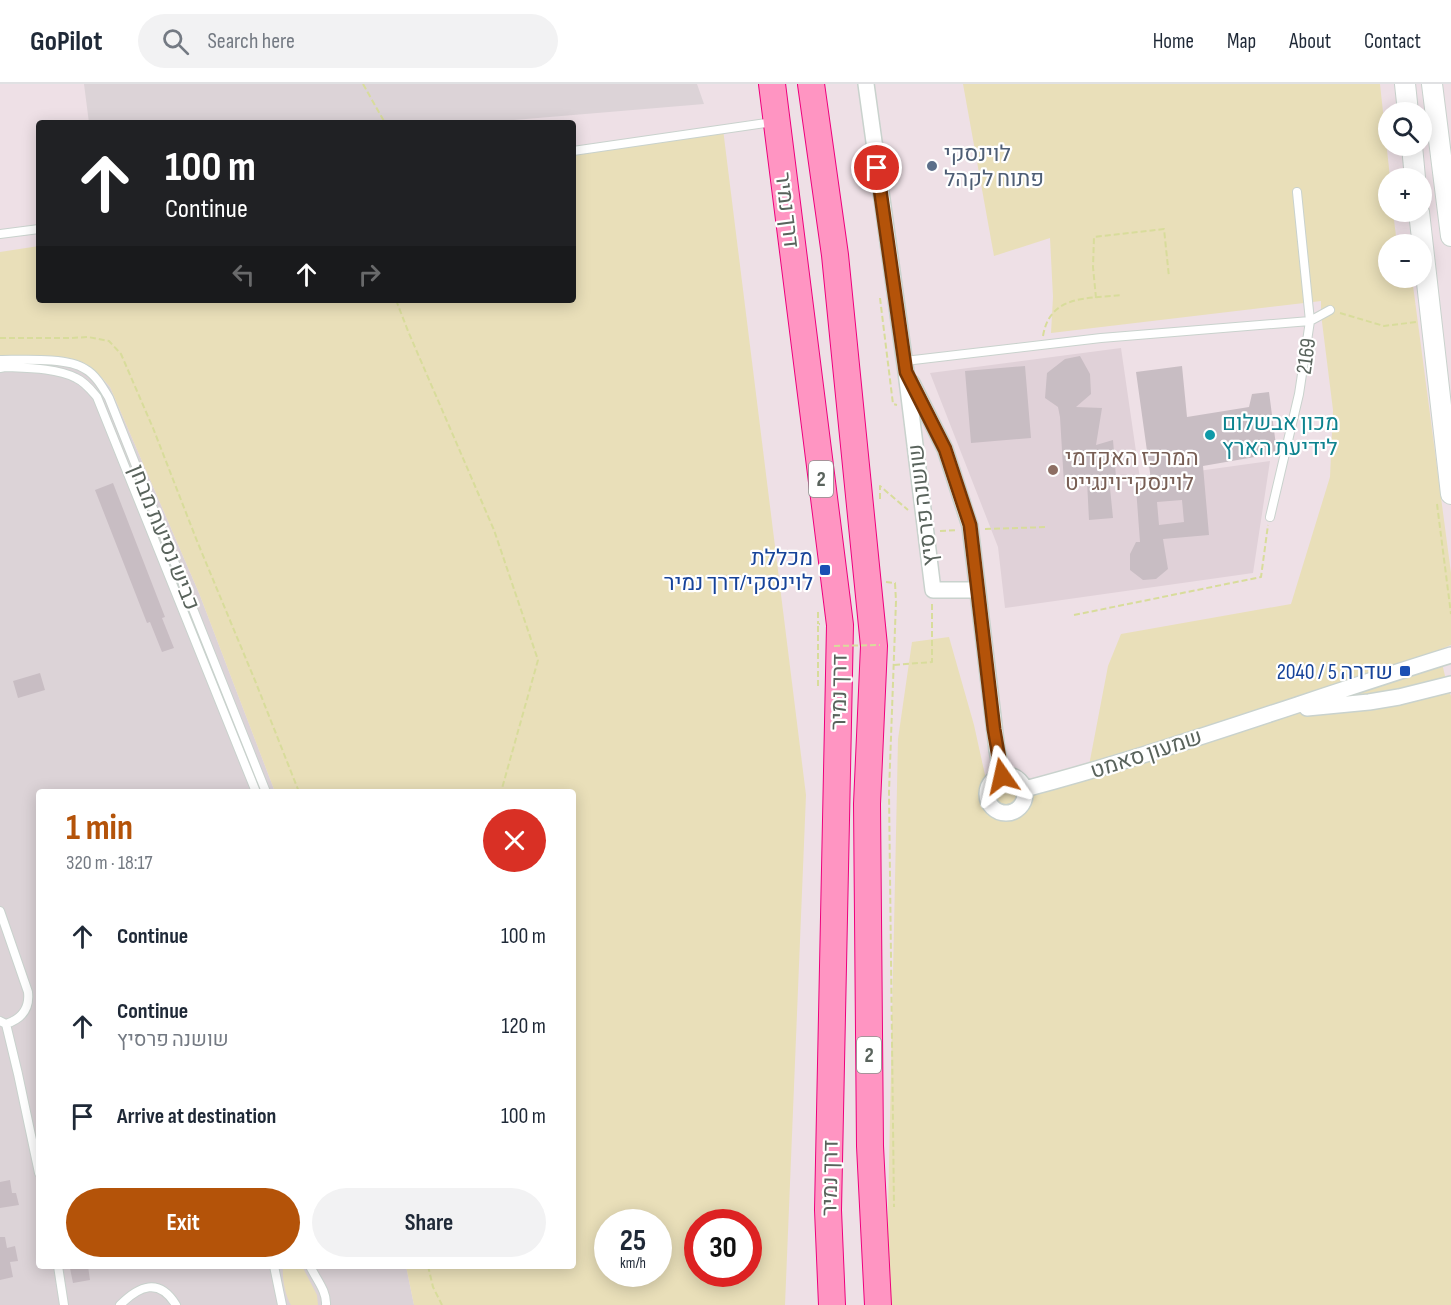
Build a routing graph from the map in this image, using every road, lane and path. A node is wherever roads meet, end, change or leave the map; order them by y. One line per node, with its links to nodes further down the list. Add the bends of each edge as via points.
1 (363, 84): 8 (path)
2 (772, 84): 9 (highway, דרך נמיר / 2)
3 (811, 84): 66 (highway, דרך נמיר / 2, via 834,255 874,646 867,804 870,1146)
4 (866, 84): 26 (street, שושנה פרסיץ)
5 (1405, 84): 7 (street)
6 (1432, 84): 15 (street)
7 (1407, 102)
8 (383, 120)
9 (777, 122): 10 (lane); 65 (highway, דרך נמיר / 2, via 840,625 828,1210)
10 (576, 151)
11 (1296, 192): 21 (lane, 2169)
12 (1420, 222): 22 (street)
13 (36, 229): 14 (lane)
14 (0, 234)
15 (1451, 236)
16 (1169, 278): 18 (path, via 1164,229 1094,237)
17 (1122, 295): 18 (path)
18 (1096, 298): 24 (path, via 1069,301 1057,308 1045,328)
19 (397, 303): 49 (path, via 494,530 538,660)
20 (1330, 310): 21 (lane); 22 (path, via 1384,326)
21 (1310, 321): 24 (lane); 30 (lane, 2169, via 1299,394)
22 (1431, 321): 28 (street)
23 (0, 338): 48 (path, via 88,337 109,341 121,354)
24 (1042, 345): 26 (lane)
25 (0, 360): 47 (lane, כביש נסיעת מבחן, via 68,362 86,369 101,385 114,409)
26 (905, 367): 31 (street, שושנה פרסיץ); 33 (street, via 945,449)
27 (0, 368): 46 (lane, כביש נסיעת מבחן, via 46,369 76,377 97,397)
28 (1451, 494)
29 (880, 507): 31 (path, via 880,486)
30 (1270, 517): 37 (path, via 1261,577)
31 (925, 524): 33 (path); 35 (street, שושנה פרסיץ)
32 (1048, 527): 33 (path)
33 (970, 530): 36 (street)
34 (882, 582): 41 (path, via 895,583)
35 (933, 590): 36 (street, שושנה פרסיץ); 41 (path, via 932,662)
36 (977, 590): 45 (street)
37 (1074, 615)
38 (880, 645): 39 (path, bridge)
39 (834, 646)
40 (1451, 655): 44 (street, שמעון סאמט)
41 (894, 665): 42 (path); 54 (path, via 889,792)
42 (887, 666)
43 (1451, 684): 44 (street, שמעון סאמט, via 1369,702)
44 (1265, 714): 50 (street, שמעון סאמט)
45 (1002, 776): 50 (street, via 1018,779); 50 (street, via 990,784 987,796 998,811 1010,813 1021,806)
46 (255, 789)
47 (265, 789)
48 (297, 789)
49 (502, 789)
50 (1025, 789)
51 (0, 911): 52 (lane, via 29,1000 26,1010 15,1021)
52 (3, 1023): 53 (lane)
53 (36, 1159)
54 (894, 1213)
55 (58, 1269): 59 (lane)
56 (275, 1269): 62 (lane)
57 (312, 1269): 63 (lane, via 327,1298)
58 (429, 1269): 64 (path)
59 (64, 1305)
60 (120, 1305): 61 (lane, via 144,1287 164,1292)
61 (176, 1305)
62 (282, 1305)
63 (326, 1305)
64 (442, 1305)
65 (832, 1305)
66 (878, 1305)

